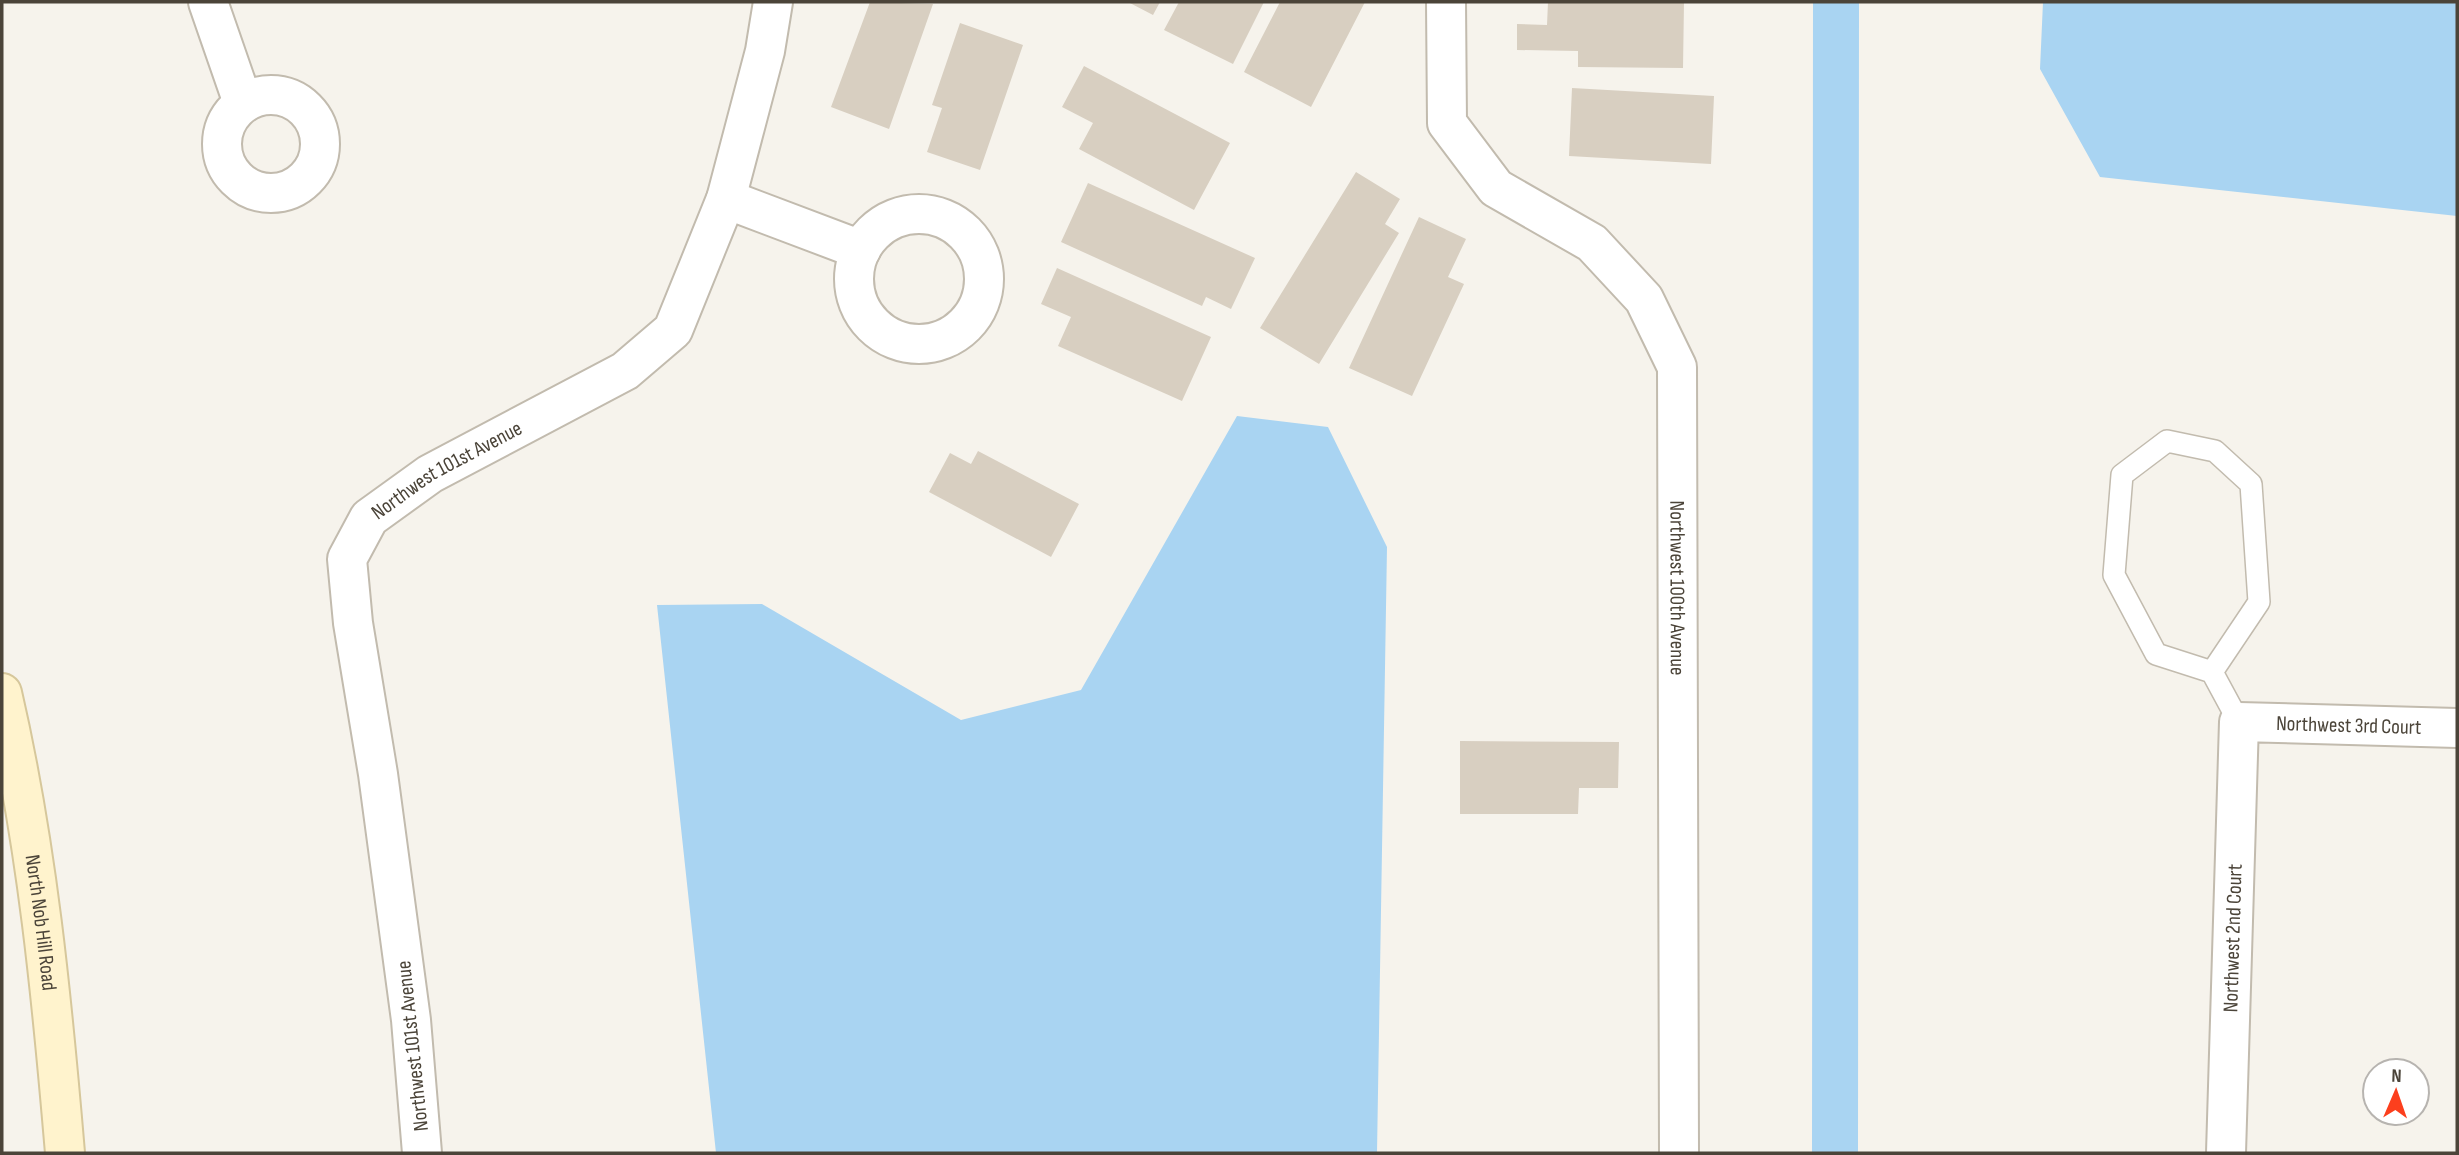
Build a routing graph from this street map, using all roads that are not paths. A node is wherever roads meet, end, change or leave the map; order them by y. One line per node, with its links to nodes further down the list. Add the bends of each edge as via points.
1 (208, 2): 4 (street)
2 (773, 2): 5 (street, Northwest 101st Avenue, via 765,51)
3 (1446, 2): 14 (street, Northwest 100th Avenue, via 1447,123 1496,188 1601,252 1644,299 1677,367)
4 (243, 103)
5 (726, 199): 6 (street); 13 (street, Northwest 101st Avenue, via 673,330 625,371 430,474 369,518 347,559 411,1020)
6 (861, 250)
7 (2212, 672): 7 (lane, via 2156,654 2114,575 2122,475 2167,441 2215,451 2252,484 2259,602); 9 (lane)
8 (2, 694): 11 (main road, North Nob Hill Road)
9 (2239, 722): 10 (street, Northwest 3rd Court); 15 (street, Northwest 2nd Court)
10 (2457, 728)
11 (7, 736): 12 (main road, North Nob Hill Road, via 49,967)
12 (65, 1153)
13 (422, 1153)
14 (1679, 1153)
15 (2226, 1153)

